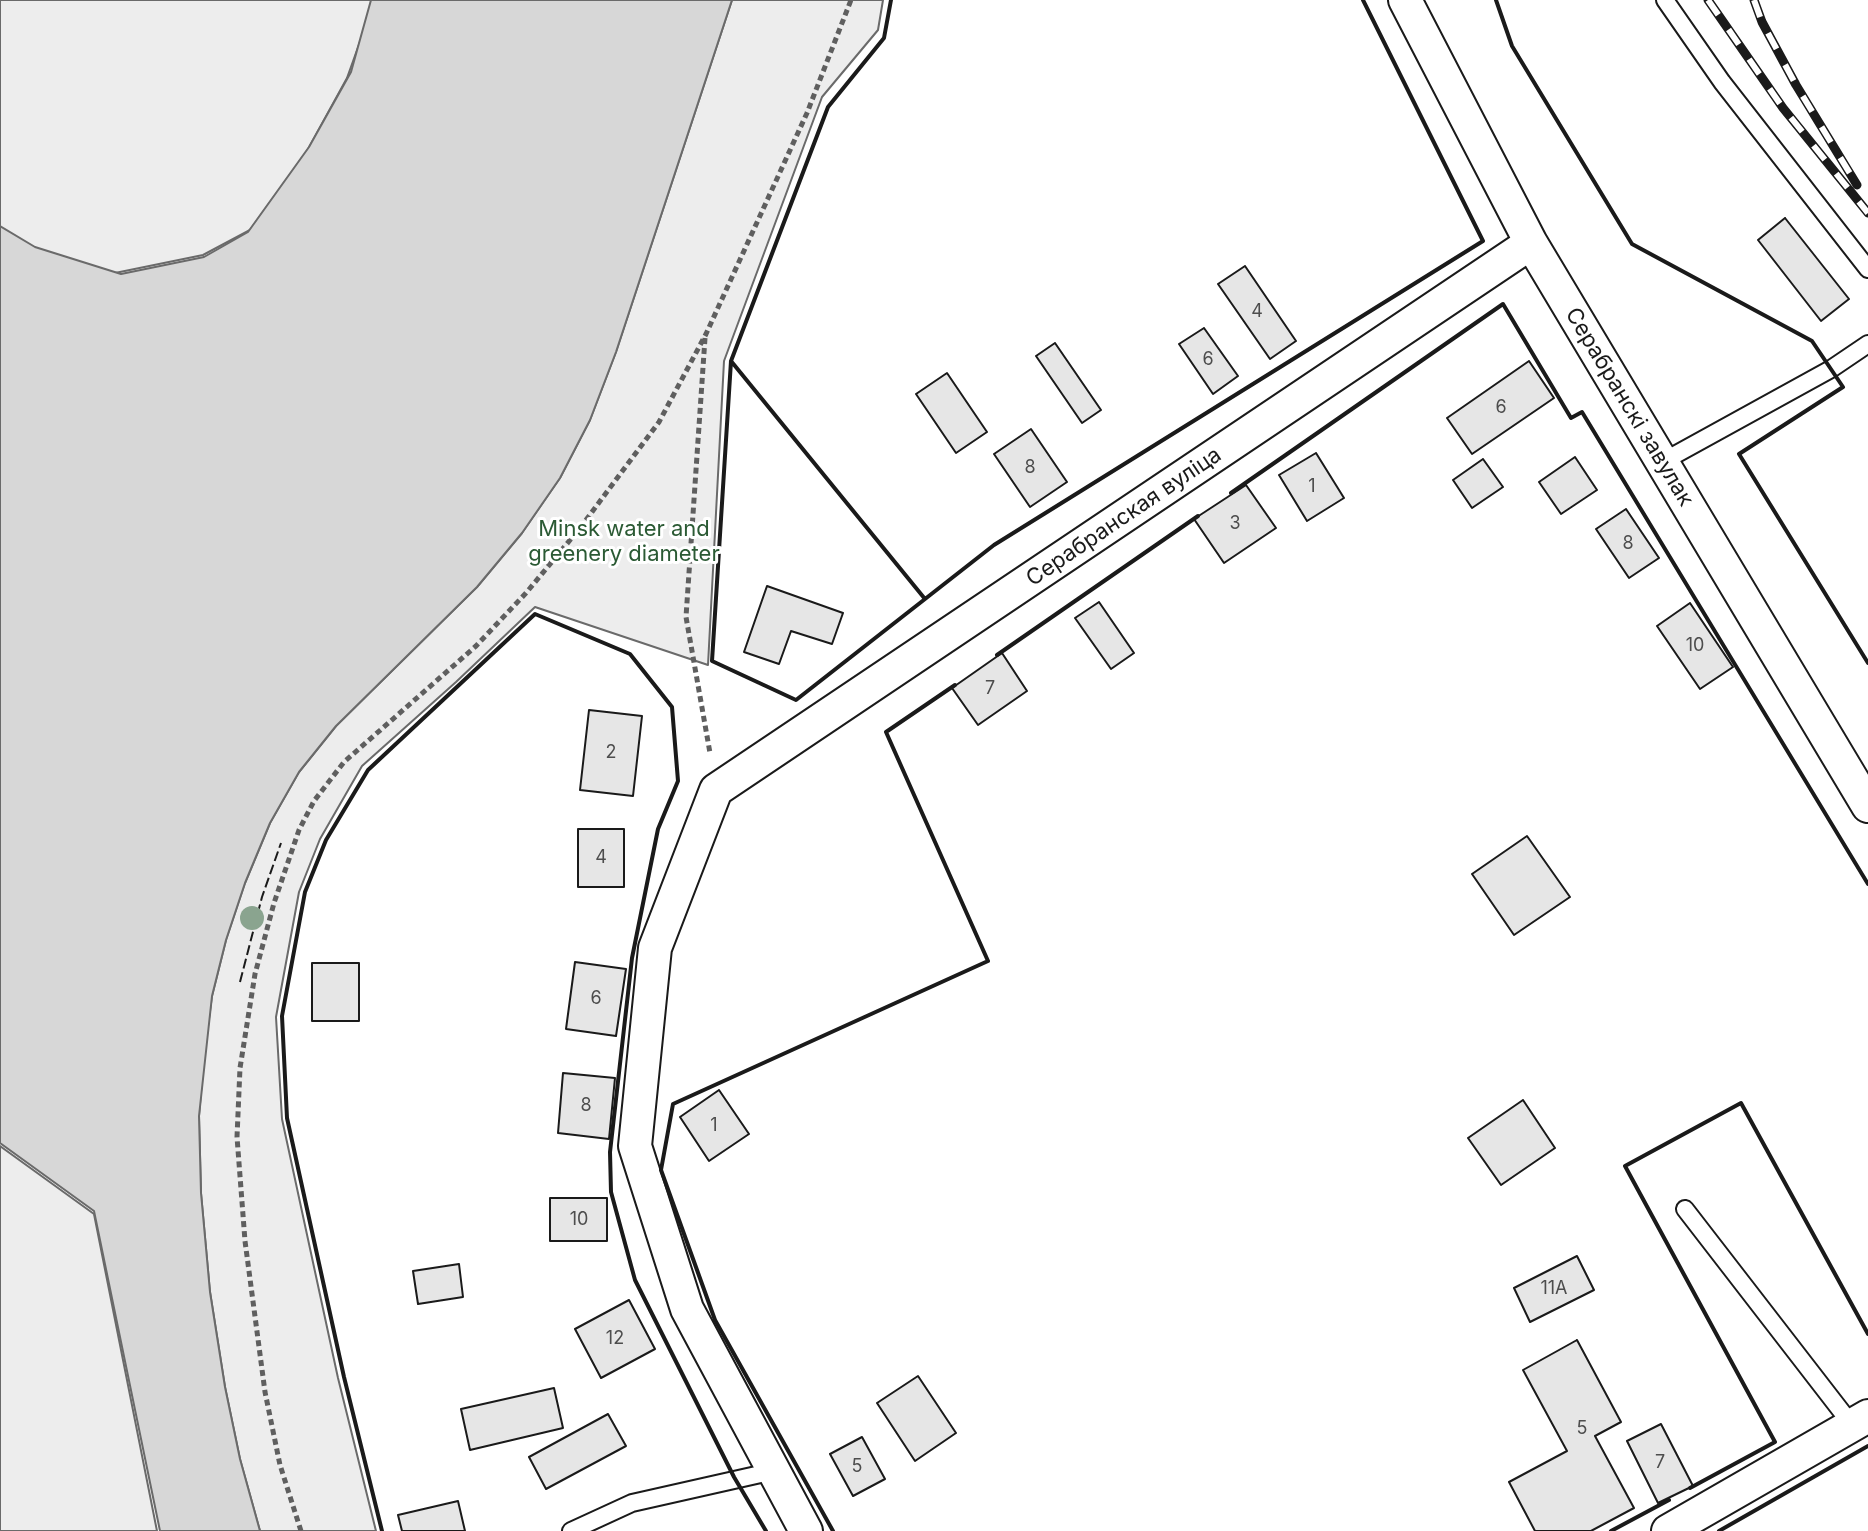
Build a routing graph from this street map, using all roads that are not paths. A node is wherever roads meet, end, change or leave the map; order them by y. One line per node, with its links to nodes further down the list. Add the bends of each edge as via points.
1 (1405, 0): 3 (street, Серабранскі завулак)
2 (1665, 0): 4 (lane)
3 (1531, 243): 6 (street, Серабранскі завулак); 10 (street, Серабранская вуліца, via 716,790 655,948 635,1146 687,1309)
4 (1868, 269)
5 (1868, 344): 6 (lane)
6 (1662, 462): 7 (street, Серабранскі завулак)
7 (1868, 806)
8 (1685, 1209): 9 (lane)
9 (1860, 1421): 13 (street)
10 (774, 1471): 11 (lane, via 632,1503); 12 (street)
11 (571, 1531)
12 (806, 1531)
13 (1668, 1531)

